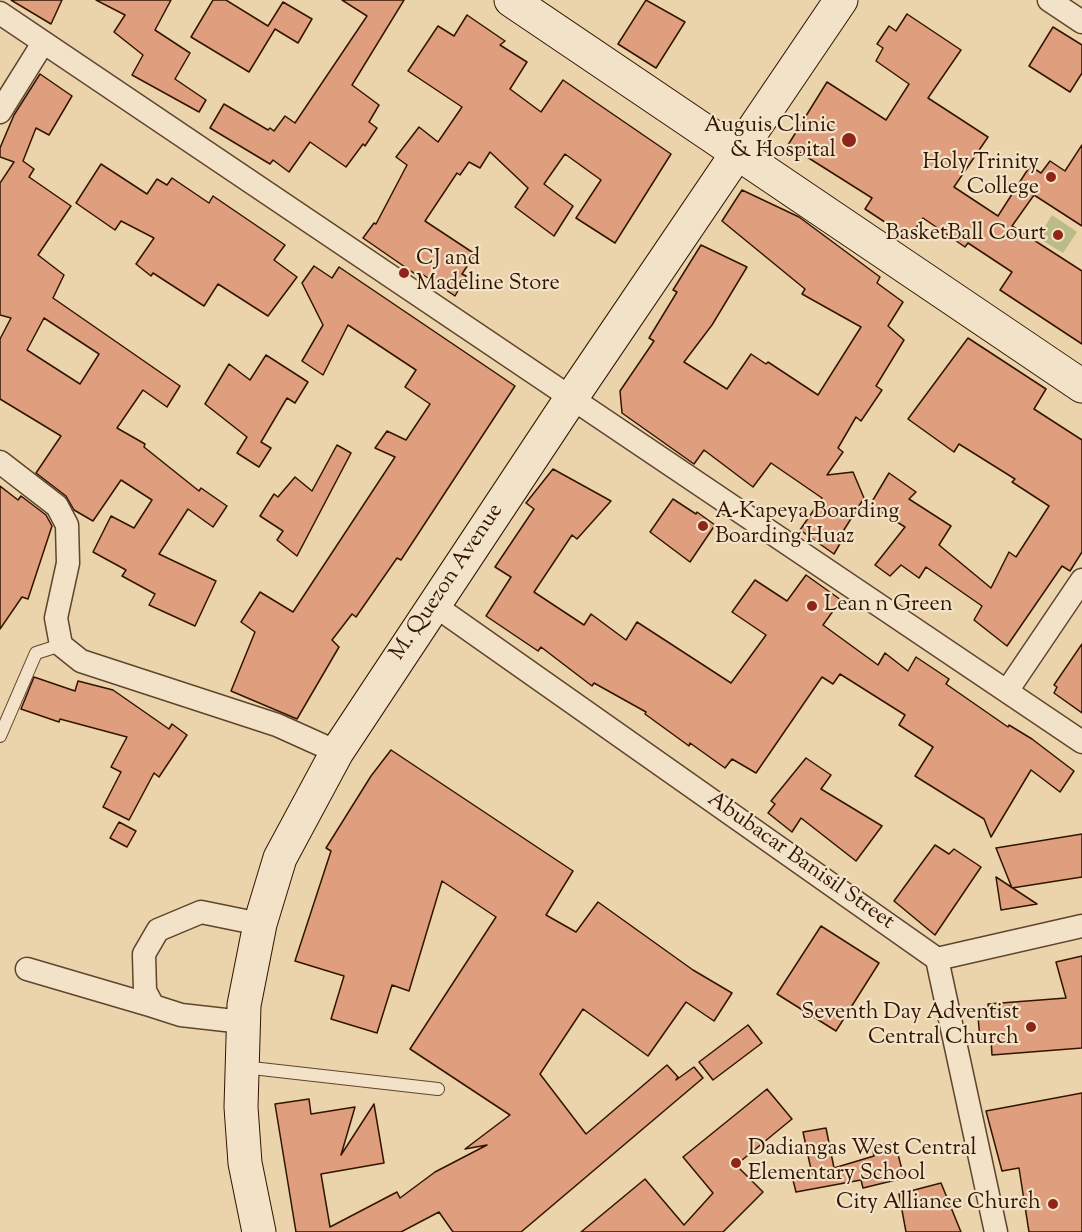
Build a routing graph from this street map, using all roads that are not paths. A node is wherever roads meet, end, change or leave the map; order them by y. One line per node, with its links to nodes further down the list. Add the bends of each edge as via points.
1 (511, 0): 8 (street)
2 (841, 0): 8 (street, M. Quezon Avenue)
3 (1048, 0): 5 (street)
4 (0, 13): 6 (street)
5 (1082, 22)
6 (43, 43): 7 (street); 10 (street)
7 (0, 112)
8 (738, 153): 9 (street); 10 (street, M. Quezon Avenue)
9 (1082, 386)
10 (572, 397): 13 (street, M. Quezon Avenue); 15 (street)
11 (0, 462): 14 (street, via 57,506 67,525 68,563 56,618)
12 (1082, 580): 15 (street)
13 (434, 605): 18 (street, M. Quezon Avenue); 21 (street, Abubacar Banisil Street)
14 (61, 645): 16 (lane, via 36,653); 18 (street, via 81,661 277,725)
15 (1007, 691): 17 (street)
16 (0, 736)
17 (1082, 742)
18 (337, 752): 19 (street, M. Quezon Avenue, via 280,858)
19 (260, 924): 23 (street, via 201,912 158,930 144,954 145,991); 24 (street, M. Quezon Avenue)
20 (1082, 926): 21 (street)
21 (938, 959): 28 (street)
22 (27, 969): 23 (street)
23 (153, 1006): 24 (street, via 181,1015)
24 (243, 1022): 25 (street, M. Quezon Avenue)
25 (242, 1067): 26 (lane); 27 (street, M. Quezon Avenue, via 245,1163)
26 (438, 1089)
27 (259, 1232)
28 (996, 1232)

